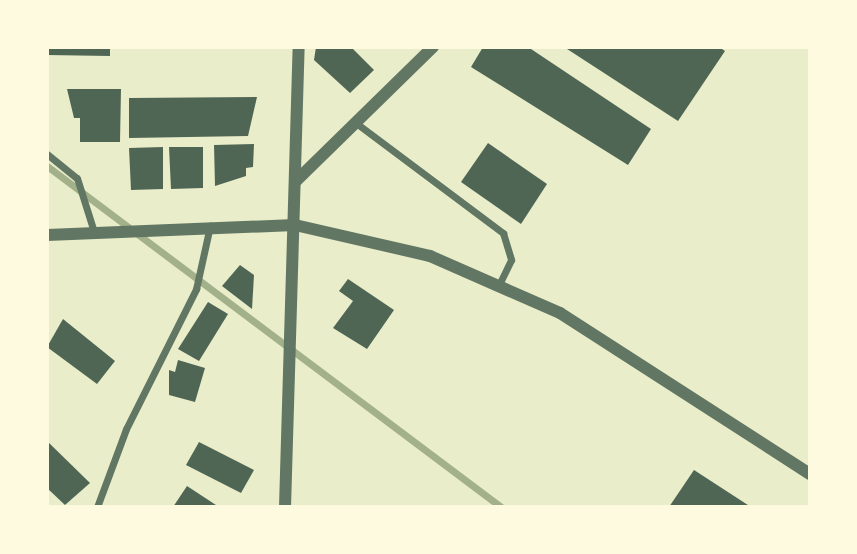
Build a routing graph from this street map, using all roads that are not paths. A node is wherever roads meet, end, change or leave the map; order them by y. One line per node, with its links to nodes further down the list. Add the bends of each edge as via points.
1 (299, 47): 5 (street)
2 (433, 47): 3 (street)
3 (356, 123): 5 (street); 10 (street, via 503,233 511,260)
4 (47, 154): 8 (street, via 77,178)
5 (296, 181): 6 (street)
6 (295, 225): 7 (street); 10 (street, via 430,256); 13 (street)
7 (210, 226): 8 (street); 12 (street, via 196,289 126,429)
8 (94, 232): 9 (street)
9 (47, 235)
10 (499, 285): 11 (street, via 560,313)
11 (810, 474)
12 (97, 507)
13 (285, 507)

